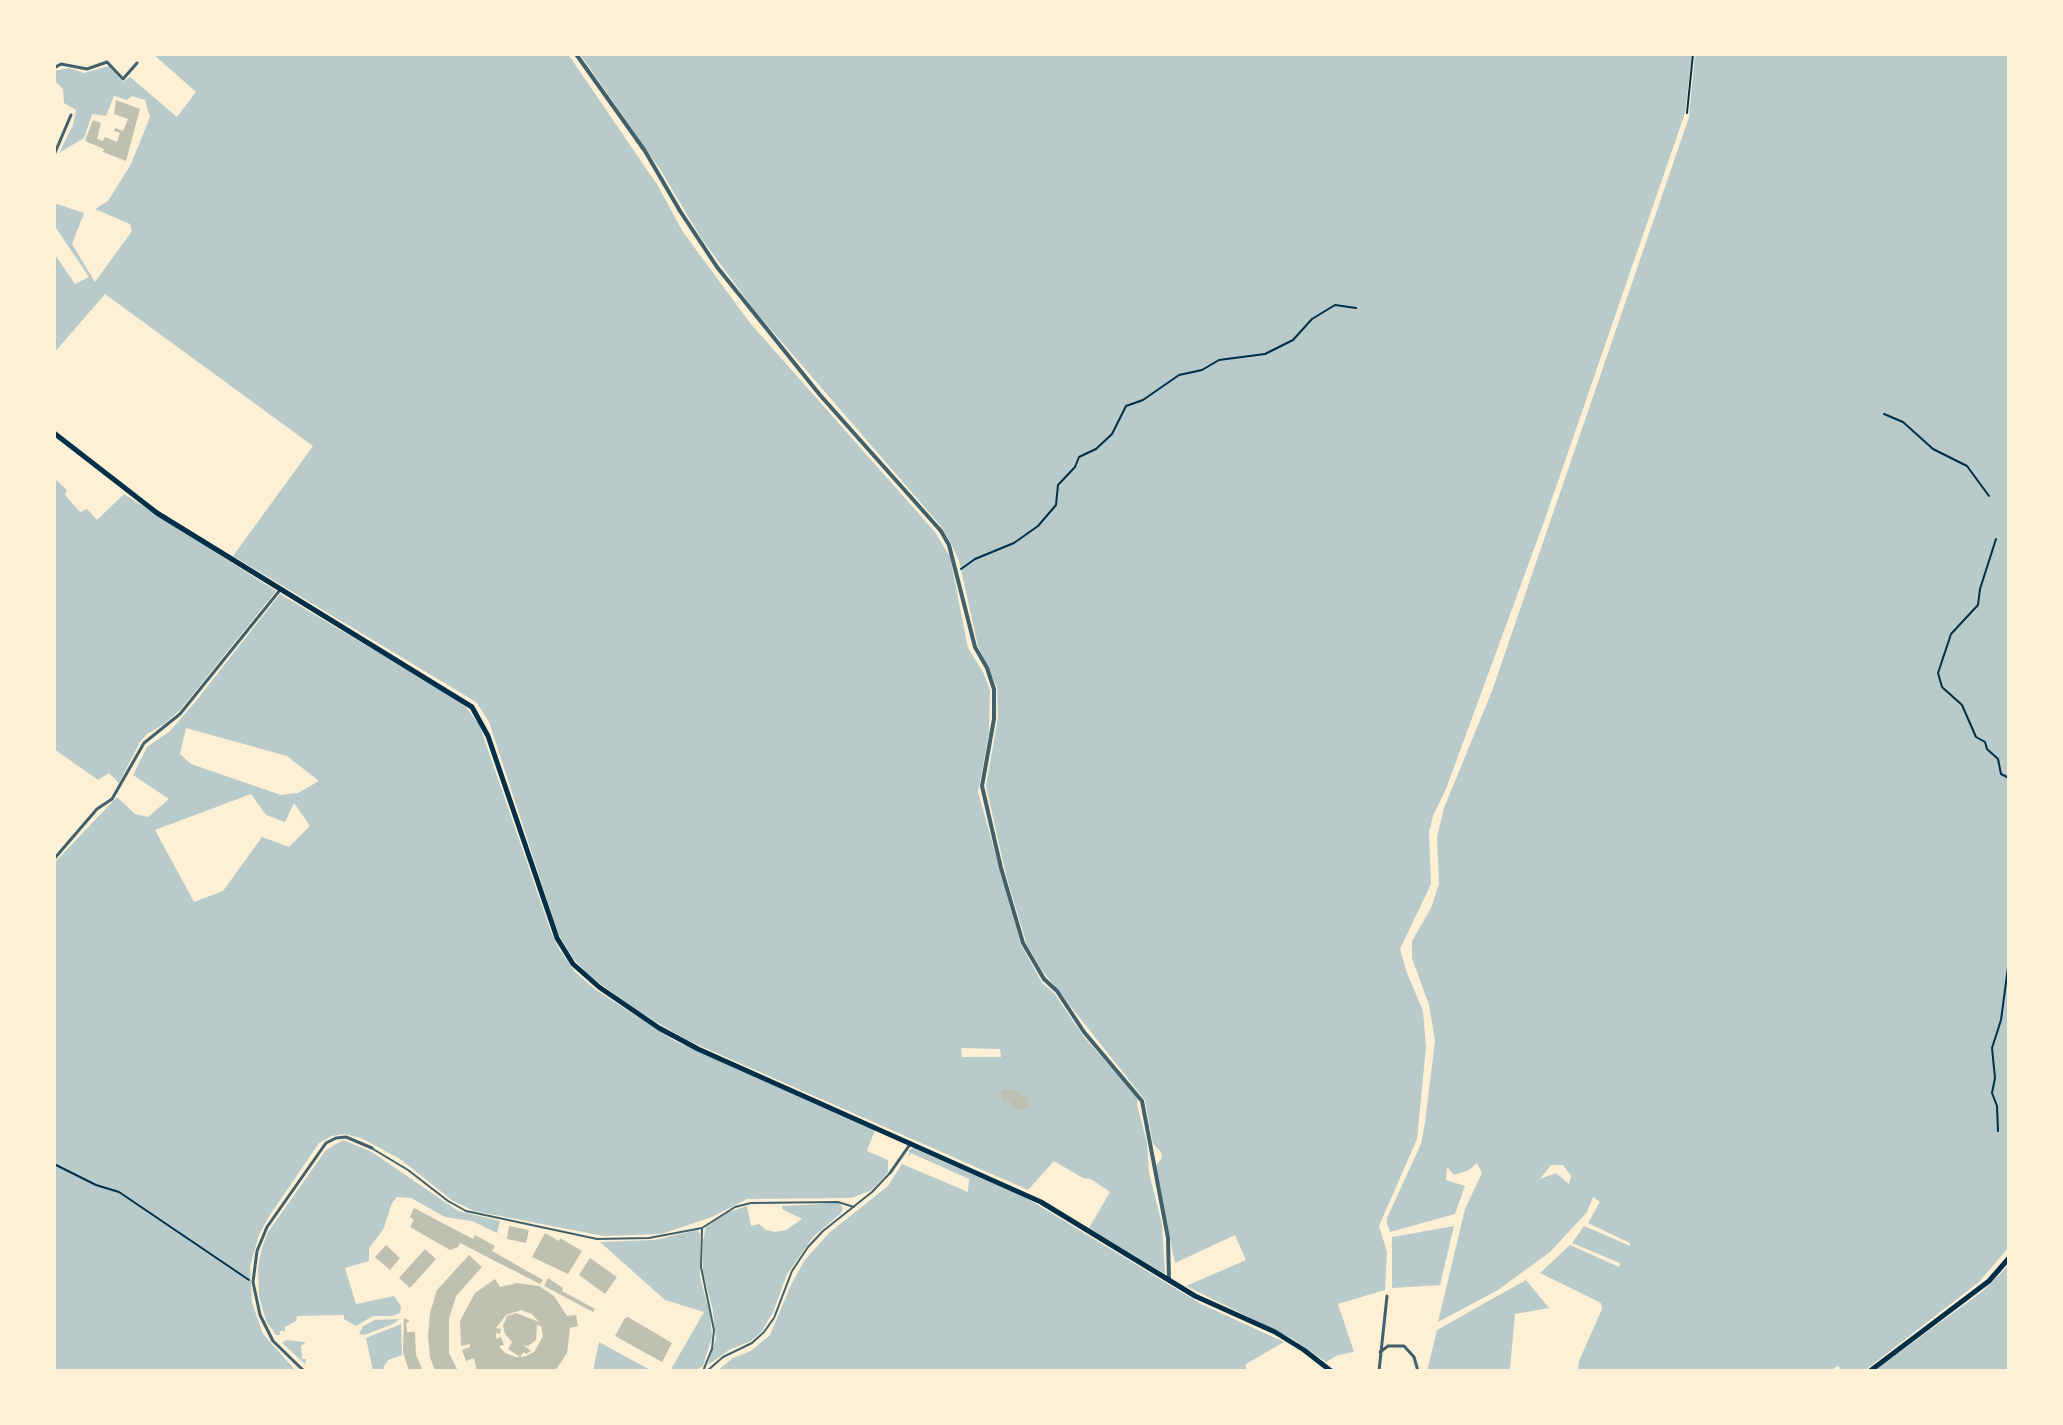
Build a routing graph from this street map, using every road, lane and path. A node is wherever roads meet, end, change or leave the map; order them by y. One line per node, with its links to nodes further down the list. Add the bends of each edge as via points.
1 (576, 54): 13 (street, via 650,158 717,267 820,395 941,531)
2 (1693, 54): 5 (path)
3 (137, 63): 4 (street, via 123,79 107,62 87,69 61,64)
4 (54, 68)
5 (1687, 113)
6 (71, 115): 7 (street)
7 (54, 155)
8 (1356, 308): 13 (path, via 1335,305 1293,340 1265,354 1219,360 1179,375 1126,406 1112,434 1079,457 1058,485 1056,505 1038,526)
9 (1884, 414): 11 (path, via 1967,466)
10 (55, 436): 14 (main road, via 147,506)
11 (1989, 496)
12 (1996, 539): 15 (path, via 1978,605 1951,634 1938,673 1942,687 1962,705 1976,737)
13 (957, 571): 26 (street, via 975,647 994,689 982,786 1023,943 1044,979 1142,1101 1168,1238)
14 (280, 590): 16 (street, via 180,714 144,743 112,799); 19 (main road, via 472,707 486,729 557,938 583,974 684,1042)
15 (2009, 778)
16 (55, 856)
17 (2009, 960): 18 (path, via 1992,1048)
18 (1998, 1131)
19 (911, 1142): 22 (street); 26 (main road, via 1041,1202)
20 (372, 1148): 24 (street, via 475,1214 608,1240); 27 (street, via 346,1137 326,1143 267,1227)
21 (55, 1166): 27 (path, via 119,1192)
22 (890, 1173): 23 (street)
23 (854, 1207): 24 (street, via 844,1202 751,1203); 31 (street, via 808,1247 764,1332)
24 (702, 1228): 31 (street, via 701,1267 714,1330)
25 (2009, 1258): 37 (main road, via 1989,1281)
26 (1169, 1280): 32 (main road, via 1275,1332)
27 (253, 1282): 30 (street, via 269,1334)
28 (1387, 1296): 29 (street)
29 (1380, 1352): 33 (street); 34 (street, via 1395,1344 1404,1346)
30 (304, 1371)
31 (703, 1371)
32 (1331, 1371)
33 (1379, 1371)
34 (1418, 1371)
35 (1831, 1371): 36 (street)
36 (1841, 1371)
37 (1870, 1371)

